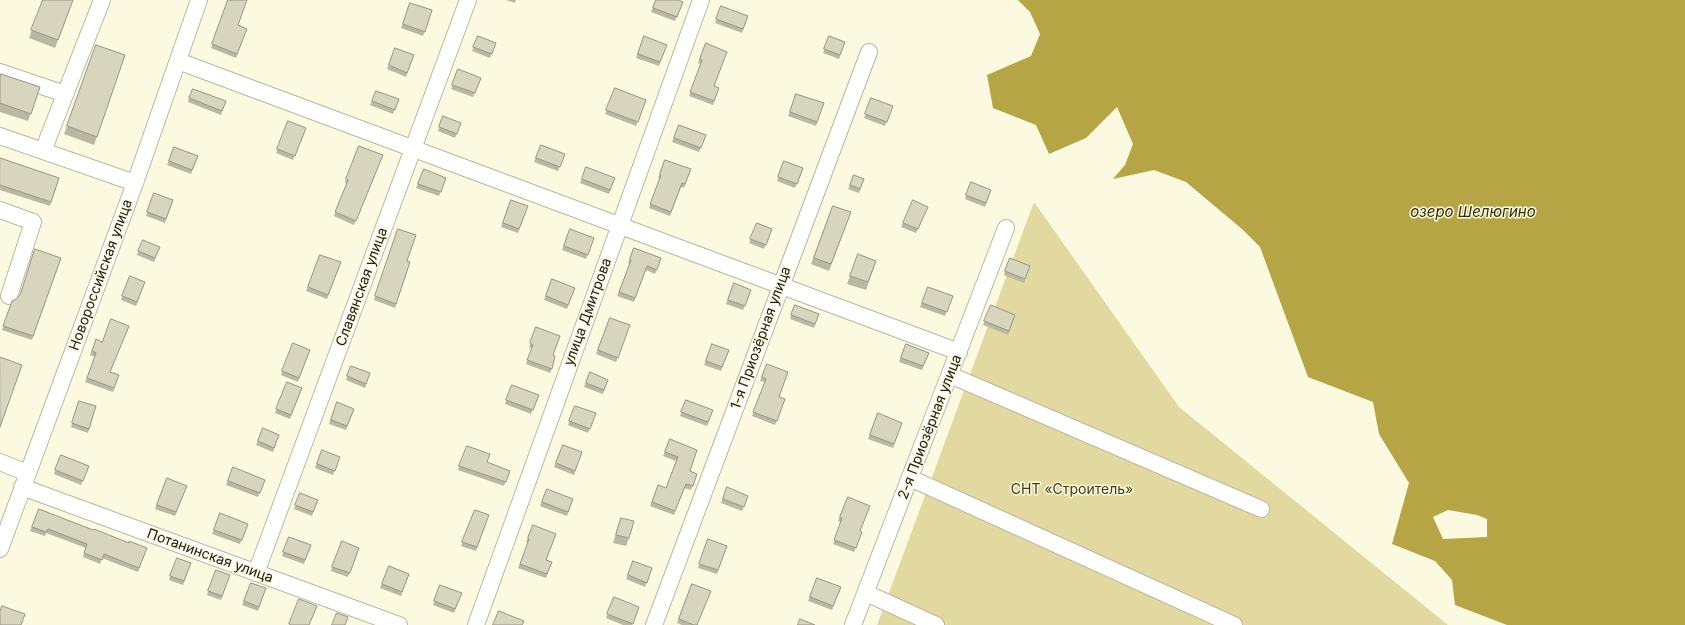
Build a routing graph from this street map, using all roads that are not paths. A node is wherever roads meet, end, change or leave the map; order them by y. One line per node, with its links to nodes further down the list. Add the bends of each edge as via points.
1 (102, 0): 8 (street)
2 (199, 0): 6 (street, Новороссийская улица)
3 (468, 0): 10 (street, Славянская улица)
4 (701, 0): 14 (street, улица Дмитрова)
5 (869, 52): 16 (street, 1-я Приозёрная улица)
6 (178, 61): 10 (street); 12 (street, Новороссийская улица)
7 (0, 72): 8 (street)
8 (65, 94): 11 (street)
9 (0, 136): 11 (street)
10 (413, 149): 14 (street); 25 (street, Славянская улица)
11 (43, 151): 12 (street)
12 (135, 183): 22 (street, Новороссийская улица)
13 (0, 210): 17 (street, via 32,222)
14 (620, 226): 16 (street); 28 (street, улица Дмитрова)
15 (1006, 228): 18 (street, 2-я Приозёрная улица)
16 (781, 286): 18 (street); 29 (street, 1-я Приозёрная улица)
17 (9, 296)
18 (958, 352): 19 (street, 2-я Приозёрная улица)
19 (950, 375): 21 (street, 2-я Приозёрная улица); 23 (street)
20 (0, 462): 22 (street, Потанинская улица)
21 (910, 478): 26 (street, 2-я Приозёрная улица); 32 (street)
22 (24, 480): 24 (street, Новороссийская улица); 25 (street, Потанинская улица)
23 (1261, 509)
24 (0, 549)
25 (256, 573): 27 (street, Потанинская улица)
26 (866, 592): 30 (street, 2-я Приозёрная улица); 31 (street)
27 (399, 625)
28 (476, 625)
29 (654, 625)
30 (853, 625)
31 (936, 625)
32 (1234, 625)

